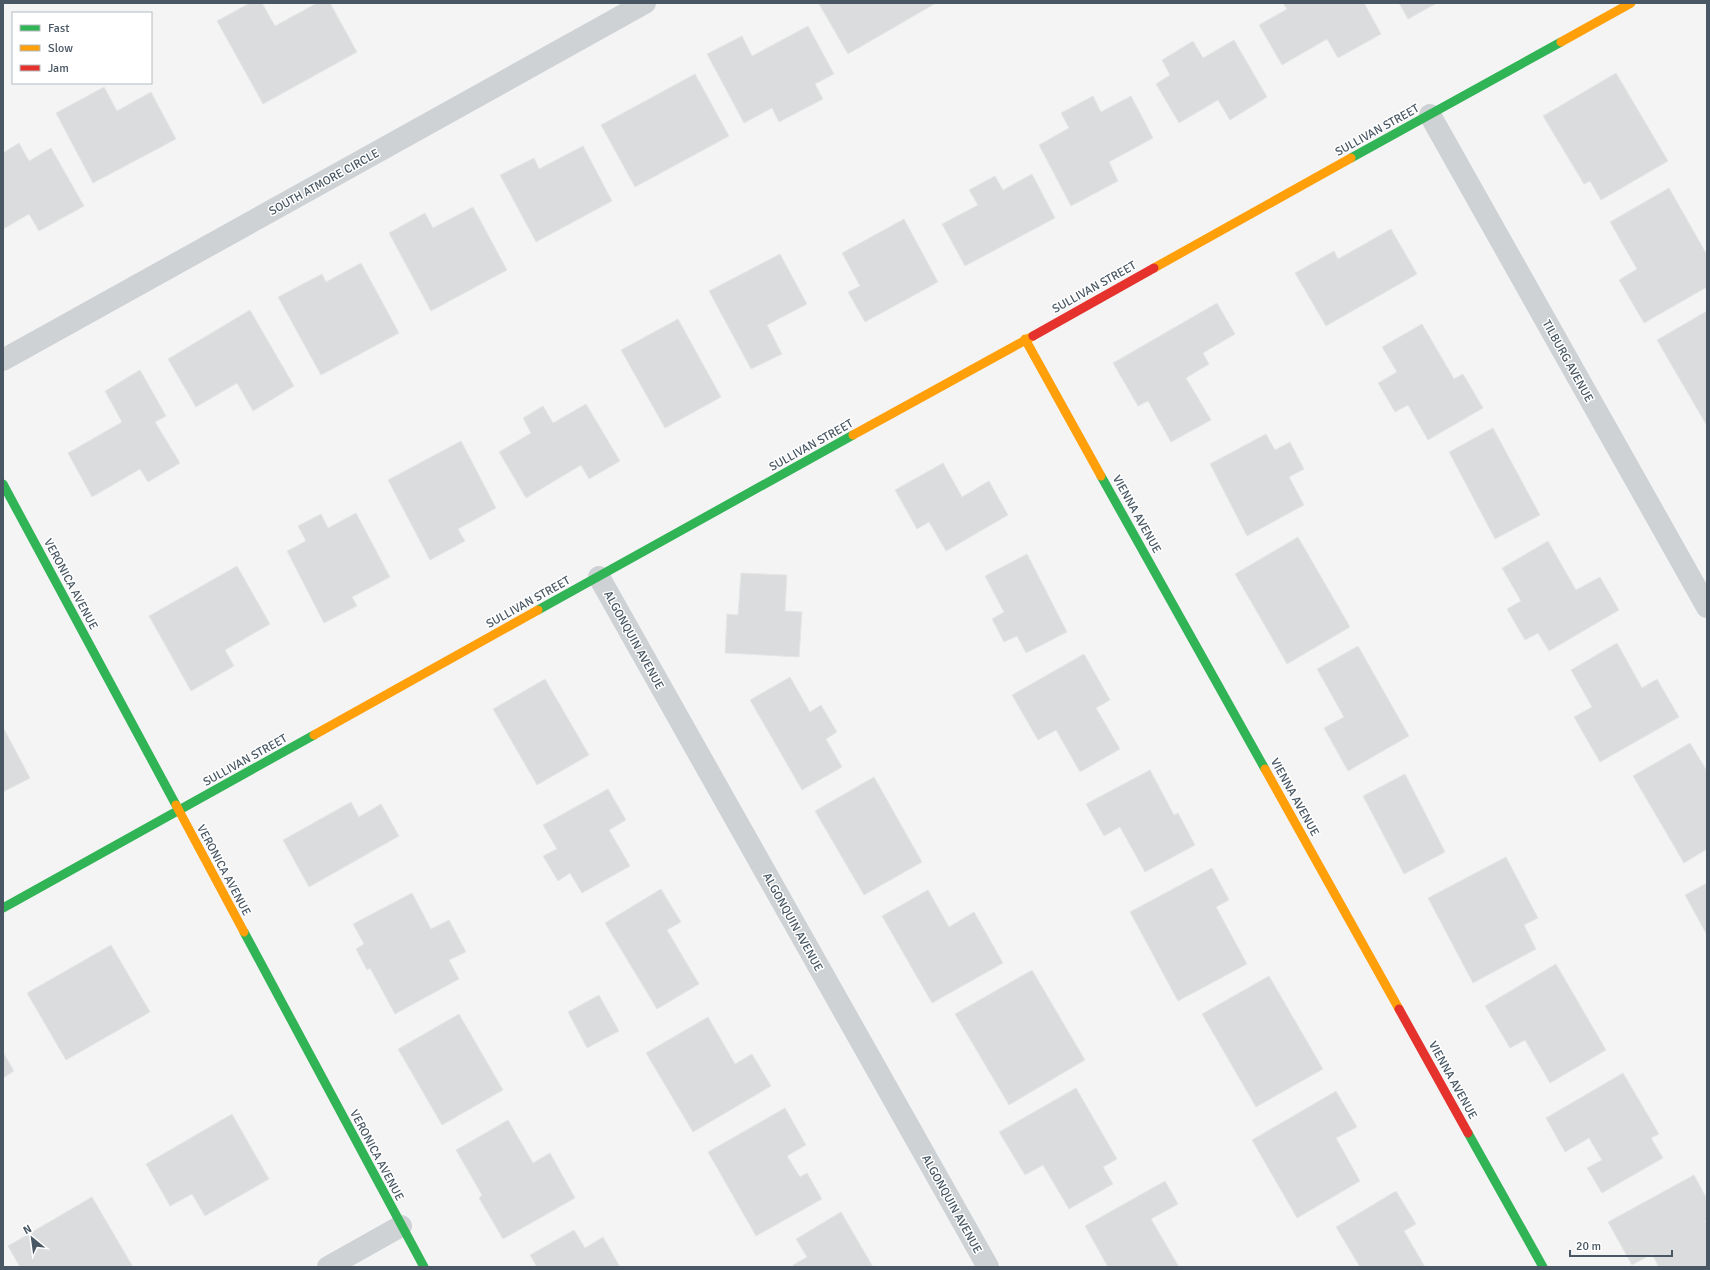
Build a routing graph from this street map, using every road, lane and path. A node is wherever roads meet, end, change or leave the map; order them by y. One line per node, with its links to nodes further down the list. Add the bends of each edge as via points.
1 (645, 3): 5 (street, SOUTH ATMORE CIRCLE)
2 (1631, 3): 3 (street, SULLIVAN STREET)
3 (1430, 115): 4 (street, SULLIVAN STREET); 8 (street, TILBURG AVENUE)
4 (1025, 339): 7 (street, SULLIVAN STREET); 15 (street, VIENNA AVENUE)
5 (3, 360)
6 (3, 484): 9 (street, VERONICA AVENUE)
7 (599, 577): 9 (street, SULLIVAN STREET); 14 (street, ALGONQUIN AVENUE)
8 (1707, 607)
9 (178, 811): 10 (street, SULLIVAN STREET); 11 (street, VERONICA AVENUE)
10 (3, 908)
11 (401, 1226): 12 (street); 13 (street, VERONICA AVENUE)
12 (328, 1267)
13 (424, 1267)
14 (988, 1267)
15 (1544, 1267)

